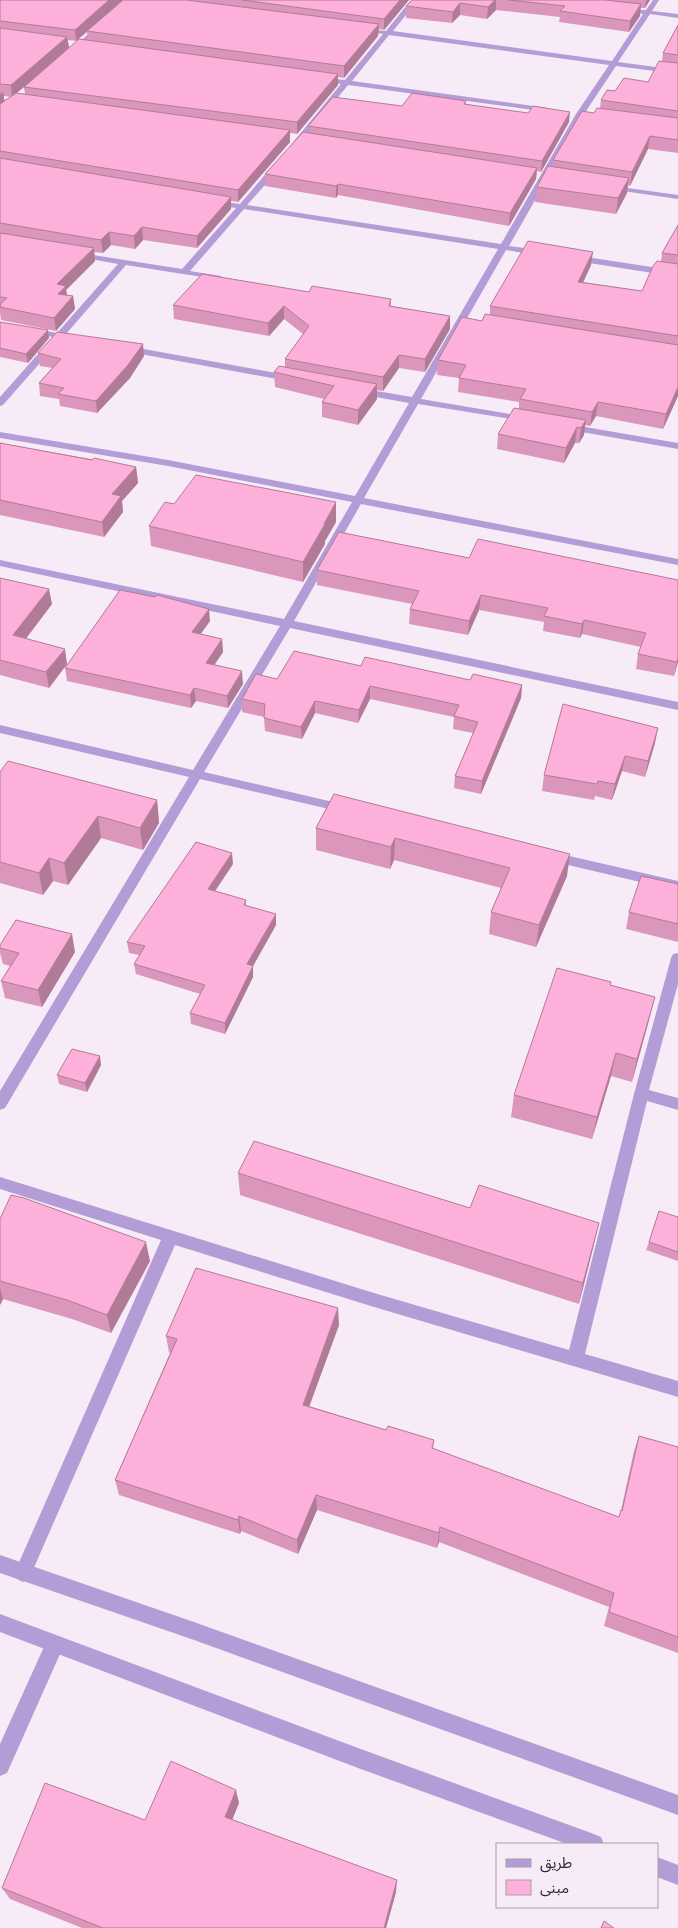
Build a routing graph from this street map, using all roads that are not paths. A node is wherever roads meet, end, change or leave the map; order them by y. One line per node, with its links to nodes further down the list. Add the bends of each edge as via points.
1 (130, 0): 4 (street); 11 (street)
2 (415, 0): 9 (street)
3 (656, 0): 6 (street)
4 (140, 2)
5 (628, 10): 6 (street)
6 (646, 12): 7 (street); 14 (street)
7 (678, 16)
8 (347, 28): 9 (street)
9 (387, 33): 14 (street); 17 (street)
10 (69, 44): 11 (street)
11 (79, 46): 12 (street); 13 (street)
12 (88, 47)
13 (65, 58)
14 (614, 63): 15 (street); 28 (street, via 580,114)
15 (678, 72)
16 (308, 77): 17 (street)
17 (345, 82): 18 (street); 20 (street)
18 (552, 111)
19 (290, 138): 20 (street)
20 (300, 139): 21 (street); 22 (street)
21 (310, 141)
22 (288, 153)
23 (282, 160): 27 (street)
24 (601, 185): 25 (street)
25 (678, 197)
26 (202, 200): 27 (street)
27 (240, 207): 28 (street); 33 (street)
28 (503, 248): 30 (street); 42 (street)
29 (67, 252): 32 (street)
30 (550, 255)
31 (559, 256): 34 (street)
32 (124, 262): 33 (street); 37 (street)
33 (184, 272): 35 (street)
34 (678, 274)
35 (231, 280)
36 (0, 325): 37 (street)
37 (59, 336): 38 (street); 43 (street)
38 (78, 340)
39 (116, 347): 40 (street)
40 (308, 382)
41 (346, 388): 42 (street)
42 (413, 401): 44 (street); 48 (street)
43 (0, 403)
44 (541, 423)
45 (560, 426): 47 (street)
46 (0, 435): 48 (street, via 168,463)
47 (678, 446)
48 (357, 500): 49 (street); 51 (street)
49 (678, 562)
50 (0, 563): 51 (street)
51 (287, 623): 52 (street); 54 (street)
52 (678, 706)
53 (0, 729): 54 (street)
54 (196, 775): 55 (street); 60 (street)
55 (357, 812)
56 (536, 853): 57 (street)
57 (678, 886)
58 (678, 958): 59 (street)
59 (641, 1094): 61 (street); 64 (street)
60 (0, 1104)
61 (678, 1104)
62 (0, 1183): 63 (street)
63 (170, 1238): 64 (street); 67 (street)
64 (575, 1359): 65 (street)
65 (678, 1389)
66 (0, 1564): 67 (street)
67 (23, 1573): 71 (street)
68 (0, 1623): 69 (street)
69 (55, 1644): 70 (street); 72 (street)
70 (0, 1766)
71 (678, 1805)
72 (591, 1843)
73 (658, 1868): 74 (street)
74 (678, 1875)

